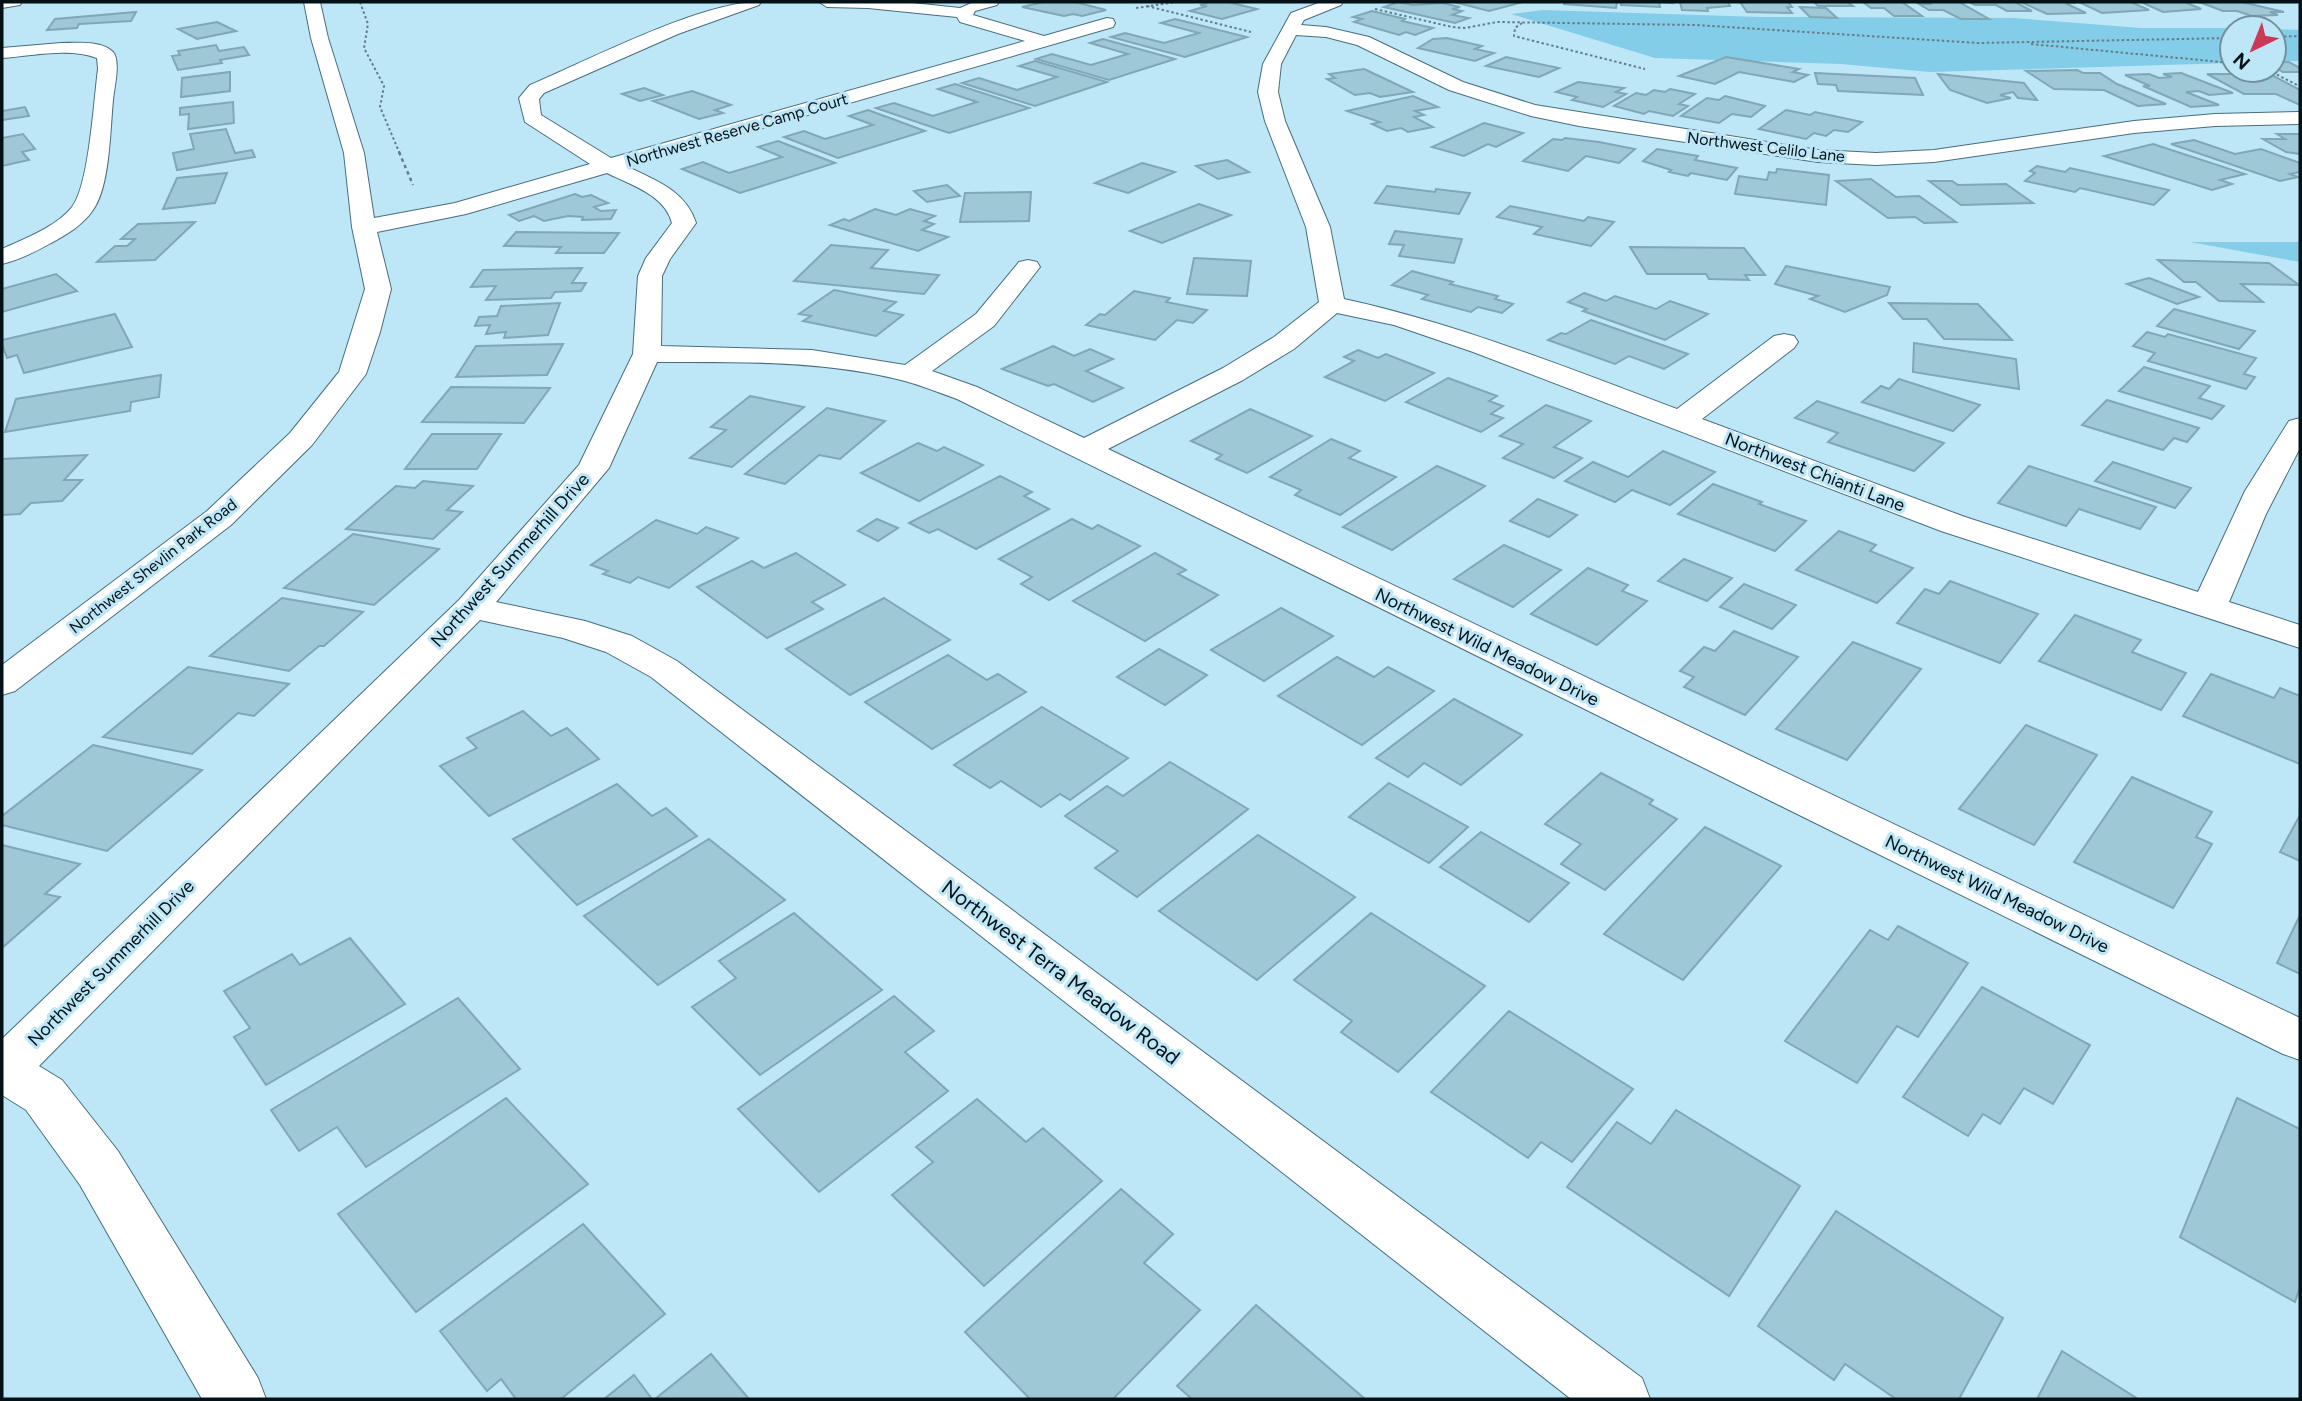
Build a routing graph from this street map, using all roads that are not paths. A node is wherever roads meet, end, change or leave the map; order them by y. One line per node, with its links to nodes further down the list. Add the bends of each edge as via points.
1 (14, 2): 7 (street)
2 (312, 2): 13 (street, Northwest Shevlin Park Road, via 318,15 316,35)
3 (753, 2): 16 (street, Northwest Summerhill Drive, via 673,30 537,89 529,98 532,118)
4 (827, 2): 8 (street)
5 (991, 2): 8 (street)
6 (1335, 2): 11 (street, via 1297,17)
7 (2, 3)
8 (964, 13): 12 (street, via 975,22)
9 (1107, 23): 12 (street, Northwest Reserve Camp Court)
10 (337, 33): 13 (street)
11 (1287, 33): 15 (street, Northwest Celilo Lane, via 1325,32 1363,41 1456,86 1531,110 1818,156 1934,156 2134,127); 20 (street, via 1272,64 1268,92 1275,121 1318,227)
12 (1044, 41): 16 (street, Northwest Reserve Camp Court)
13 (324, 51): 17 (street, Northwest Shevlin Park Road, via 354,153)
14 (2, 53): 18 (street, via 91,49 106,55 107,69 84,207 55,232)
15 (2300, 118)
16 (611, 166): 17 (street, Northwest Reserve Camp Court, via 458,209); 22 (street, Northwest Summerhill Drive, via 662,192 680,208 684,223 650,276)
17 (364, 227): 30 (street, Northwest Shevlin Park Road, via 378,289 367,332 352,374 301,439 219,518)
18 (2, 257)
19 (1028, 267): 23 (street, via 985,320)
20 (1332, 304): 24 (street, Northwest Chianti Lane, via 1401,319 1483,346); 26 (street, via 1284,343 1233,374)
21 (1784, 342): 24 (street)
22 (647, 354): 23 (street, Northwest Wild Meadow Drive, via 787,357); 28 (street, Northwest Summerhill Drive, via 593,468)
23 (911, 374): 26 (street, Northwest Wild Meadow Drive, via 967,393)
24 (1680, 421): 27 (street, Northwest Chianti Lane, via 1953,524)
25 (2300, 427): 27 (street, via 2265,484)
26 (1082, 451): 31 (street, Northwest Wild Meadow Drive)
27 (2210, 606): 29 (street, Northwest Chianti Lane)
28 (471, 608): 32 (street, Northwest Summerhill Drive); 34 (street, Northwest Terra Meadow Road, via 572,629 619,644 664,668)
29 (2300, 637)
30 (2, 683)
31 (2300, 1040)
32 (2, 1071): 33 (street, via 44,1095 99,1168)
33 (236, 1399)
34 (1620, 1399)

